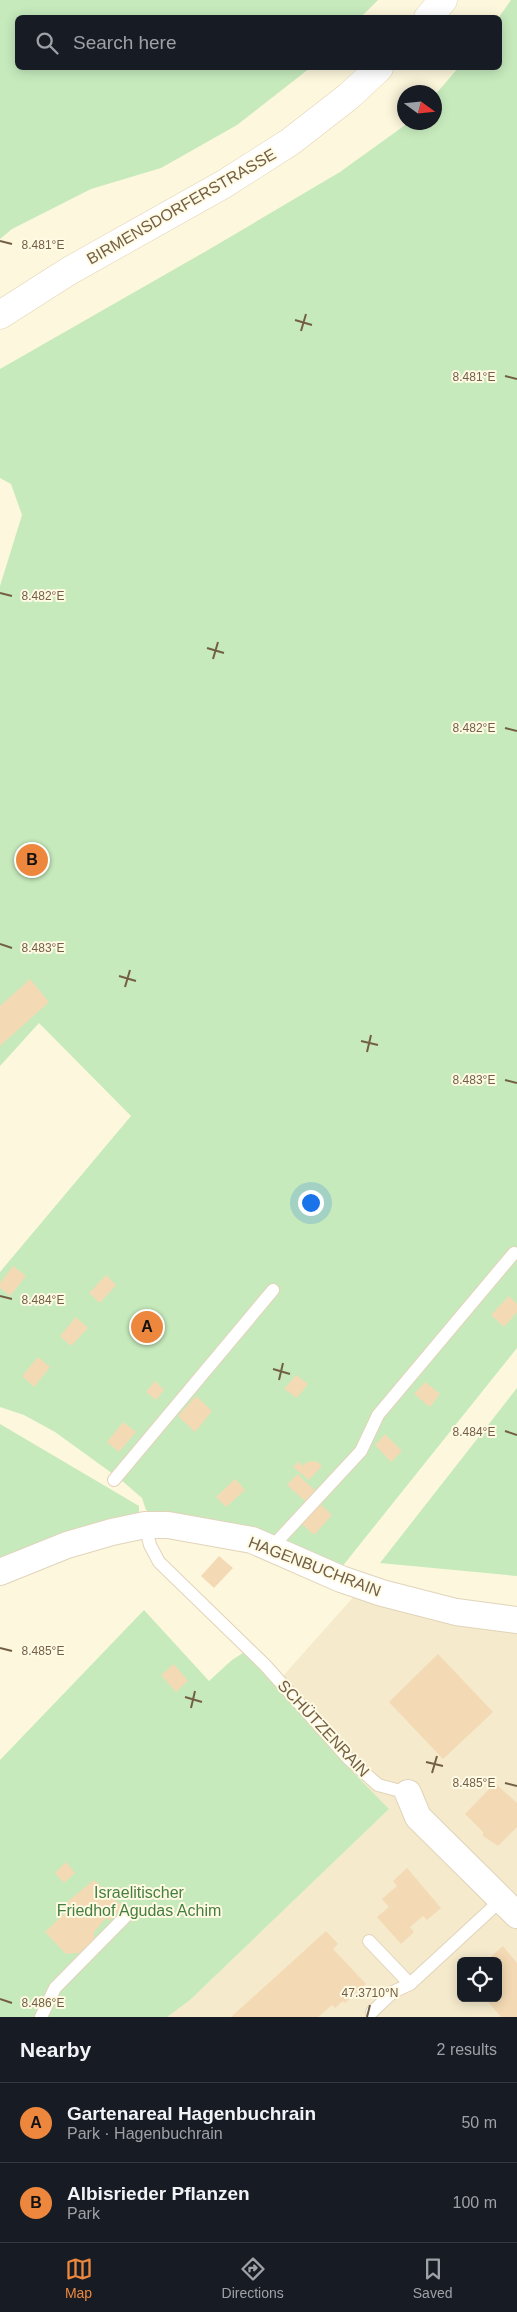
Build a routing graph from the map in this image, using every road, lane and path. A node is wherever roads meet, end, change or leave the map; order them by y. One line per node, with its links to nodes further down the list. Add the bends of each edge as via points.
1 (443, 0): 2 (main road)
2 (430, 15)
3 (377, 70): 4 (main road, BIRMENSDORFERSTRASSE, via 349,96 282,147)
4 (0, 315)
5 (514, 1253): 9 (lane, via 378,1416 361,1451)
6 (273, 1290): 7 (lane)
7 (114, 1480)
8 (145, 1525): 9 (street, HAGENBUCHRAIN, via 168,1525 252,1540); 10 (street, HAGENBUCHRAIN, via 67,1546); 12 (lane, SCHÜTZENRAIN, via 150,1546 159,1562 265,1665 348,1758 378,1785)
9 (271, 1548): 11 (street, HAGENBUCHRAIN, via 341,1580 382,1593 456,1612)
10 (0, 1572)
11 (517, 1620)
12 (408, 1792): 13 (street, SCHÜTZENRAIN, via 418,1818)
13 (509, 1908): 16 (lane)
14 (126, 1916): 18 (lane, via 55,1988)
15 (369, 1941): 16 (lane)
16 (410, 1984): 17 (lane, via 393,1992)
17 (372, 2012)
18 (41, 2017)

